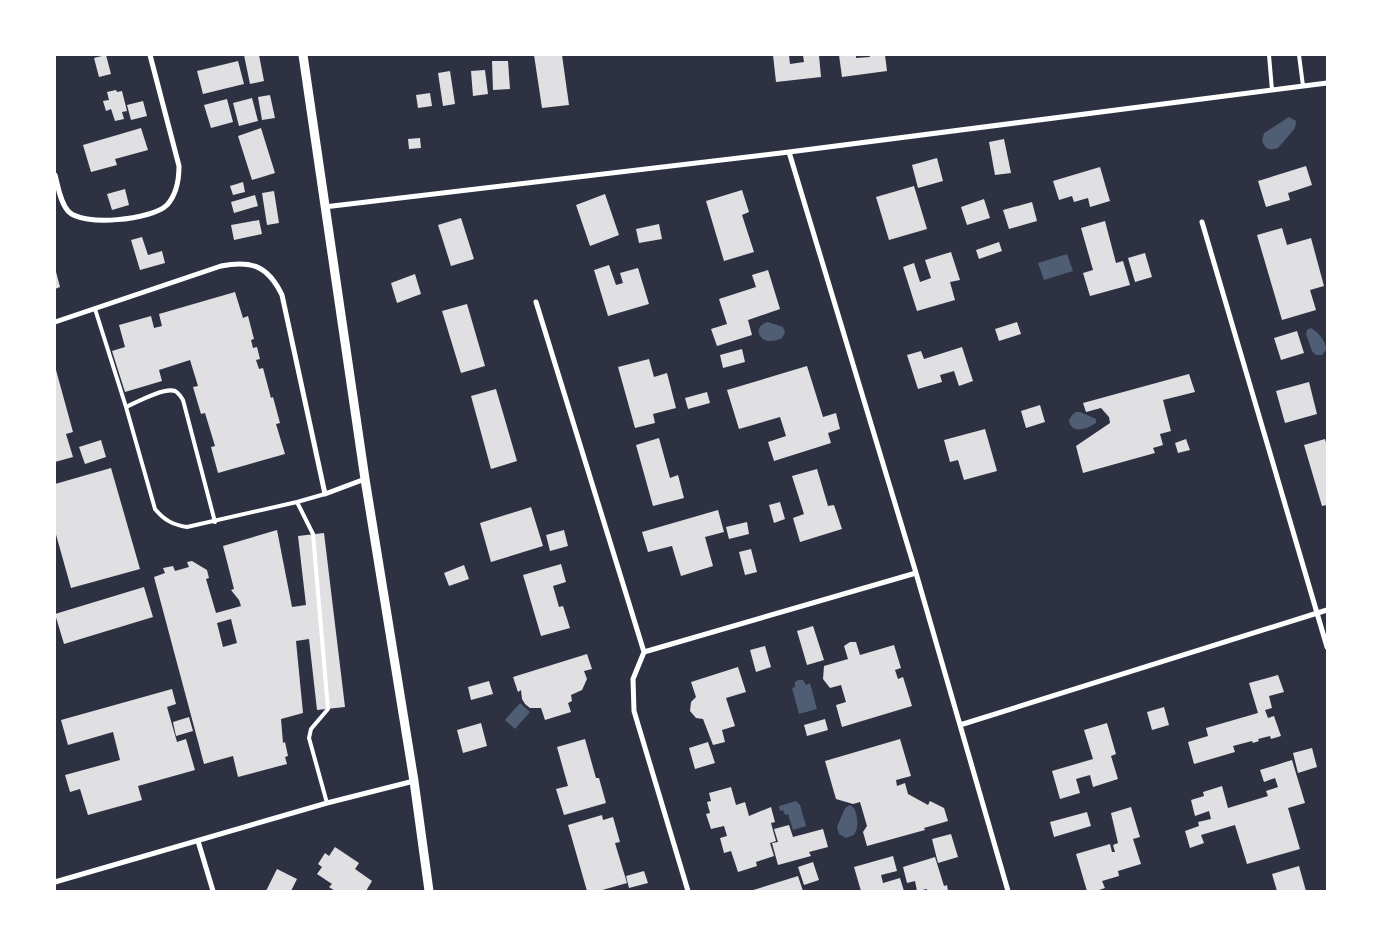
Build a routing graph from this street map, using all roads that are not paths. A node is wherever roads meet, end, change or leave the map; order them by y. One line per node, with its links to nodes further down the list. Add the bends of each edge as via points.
1 (150, 55): 9 (street, via 179,166 179,184 167,204 142,216 80,218 69,212 64,204)
2 (303, 55): 10 (street)
3 (1269, 55): 7 (lane)
4 (1299, 55): 6 (lane)
5 (1327, 83): 6 (street)
6 (1303, 86): 7 (street)
7 (1272, 90): 8 (street)
8 (789, 152): 10 (street); 20 (street)
9 (55, 175)
10 (324, 207): 16 (street)
11 (1202, 222): 22 (street)
12 (536, 302): 24 (street)
13 (95, 309): 14 (street); 15 (lane); 17 (street, via 221,266 236,263 252,265 268,274 282,295)
14 (55, 322)
15 (126, 407): 19 (lane, via 155,508 161,516 178,526); 19 (lane, via 166,391 180,394)
16 (365, 479): 17 (street); 26 (street)
17 (325, 494): 18 (lane)
18 (297, 502): 19 (lane); 27 (lane, via 313,534 328,709 310,729 309,741)
19 (215, 522)
20 (916, 573): 24 (street); 25 (street)
21 (1327, 610): 22 (street)
22 (1318, 613): 23 (street); 25 (street)
23 (1327, 647)
24 (644, 652): 32 (street, via 633,678 634,711)
25 (960, 725): 33 (street)
26 (414, 781): 27 (street); 31 (street)
27 (327, 803): 28 (street)
28 (198, 840): 29 (street); 30 (street)
29 (55, 882)
30 (213, 891)
31 (429, 891)
32 (688, 891)
33 (1008, 891)

